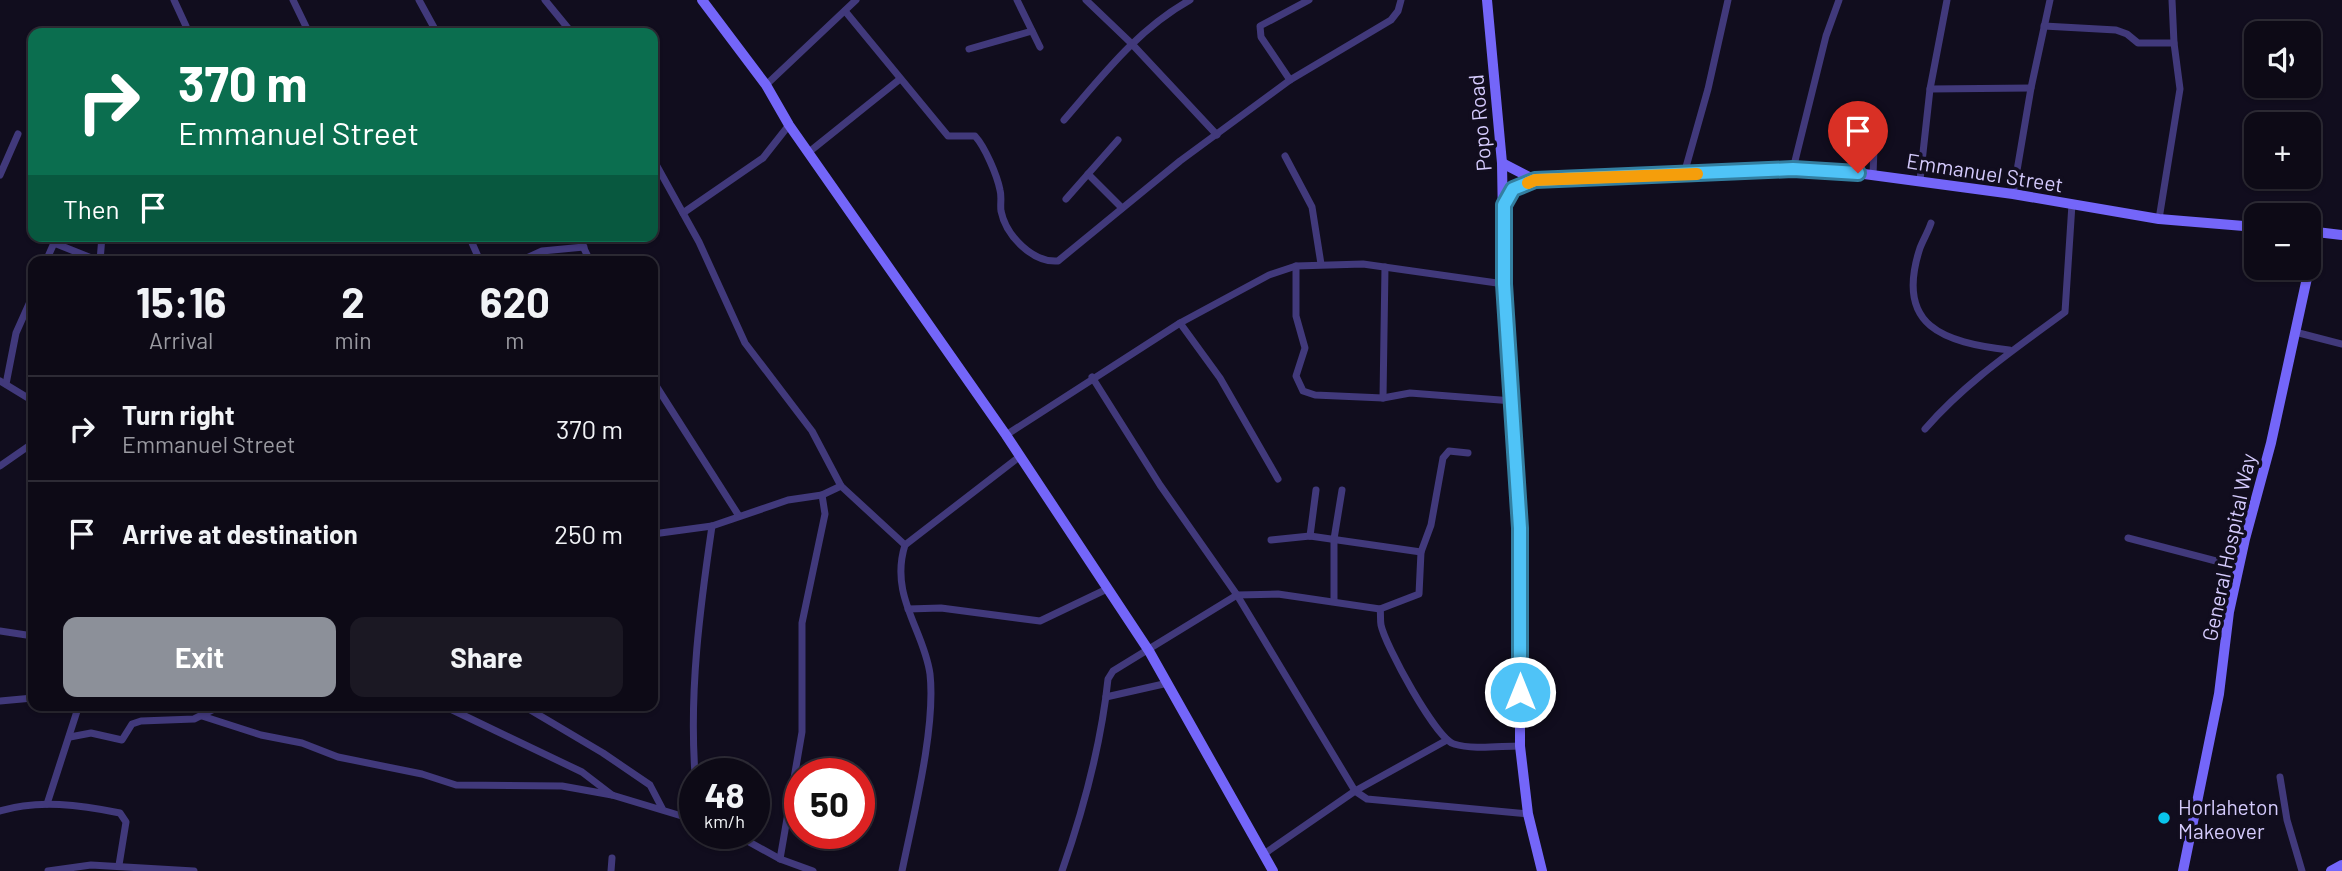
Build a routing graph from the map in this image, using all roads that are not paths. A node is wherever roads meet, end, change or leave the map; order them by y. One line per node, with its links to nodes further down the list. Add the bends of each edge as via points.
1 (174, 0): 19 (street)
2 (293, 0): 21 (street)
3 (419, 0): 22 (street)
4 (545, 0): 23 (street)
5 (702, 0): 31 (main road)
6 (856, 0): 18 (street)
7 (1017, 0): 24 (street)
8 (1086, 0): 25 (street)
9 (1190, 0): 25 (street, via 1155,20)
10 (1309, 0): 30 (street, via 1260,26 1261,37)
11 (1401, 0): 30 (street, via 1391,20)
12 (1486, 0): 42 (main road, Popo Road)
13 (1728, 0): 46 (street)
14 (1839, 0): 44 (street)
15 (1947, 0): 33 (street)
16 (2050, 0): 20 (street)
17 (2172, 0): 26 (street)
18 (845, 11): 29 (street); 31 (street)
19 (186, 26)
20 (2045, 26): 26 (street, via 2116,30 2138,43); 32 (street)
21 (307, 28)
22 (435, 28)
23 (568, 28)
24 (1032, 31): 27 (street); 28 (street)
25 (1131, 43): 34 (street); 38 (street)
26 (2174, 43): 57 (street, via 2180,89)
27 (1040, 47)
28 (969, 49)
29 (900, 79): 40 (street); 55 (street, via 948,136 975,136 980,142 1000,189 1007,228 1040,259 1058,261)
30 (1290, 80): 38 (street)
31 (766, 85): 36 (main road)
32 (2031, 88): 33 (street); 51 (street)
33 (1930, 89): 50 (street)
34 (1064, 120)
35 (1875, 121): 48 (street)
36 (789, 125): 40 (main road); 56 (street, via 763,158)
37 (18, 134): 47 (street)
38 (1217, 135): 55 (street)
39 (1118, 140): 45 (street)
40 (809, 152): 85 (main road)
41 (1285, 156): 68 (street, via 1312,207)
42 (1502, 163): 49 (main road, Emmanuel Street); 54 (main road, Popo Road)
43 (658, 168): 56 (street)
44 (1793, 169): 46 (main road, Emmanuel Street); 48 (main road, Emmanuel Street)
45 (1088, 174): 52 (street); 55 (street)
46 (1684, 174): 49 (main road, Emmanuel Street)
47 (0, 175)
48 (1873, 175): 50 (main road, Emmanuel Street)
49 (1535, 180): 54 (main road, via 1513,189)
50 (1920, 180): 51 (main road, Emmanuel Street)
51 (2013, 194): 53 (main road, Emmanuel Street)
52 (1066, 198)
53 (2072, 204): 57 (main road, Emmanuel Street); 77 (street, via 2065,312)
54 (1504, 205): 72 (main road, Popo Road)
55 (1122, 208)
56 (683, 213): 91 (street, via 745,343 812,431)
57 (2159, 219): 59 (main road, Emmanuel Street)
58 (1931, 223): 77 (street, via 1920,248 1914,287 1919,314 1945,337)
59 (2244, 226)
60 (2321, 233): 61 (main road)
61 (2342, 235)
62 (581, 242): 63 (street)
63 (584, 247): 66 (street); 67 (street)
64 (48, 256): 65 (street, via 54,243)
65 (86, 256)
66 (531, 256)
67 (588, 256)
68 (1321, 264): 69 (street); 70 (street)
69 (1296, 266): 74 (street, via 1269,275); 82 (street, via 1296,316 1305,348 1296,376 1303,391)
70 (1385, 267): 72 (street); 82 (street)
71 (2304, 280): 75 (main road, General Hospital Way)
72 (1504, 284): 83 (main road, Popo Road)
73 (28, 306): 79 (street)
74 (1180, 323): 78 (street); 90 (street, via 1220,378)
75 (2295, 332): 76 (street); 104 (main road, General Hospital Way)
76 (2342, 344)
77 (2009, 350): 84 (street)
78 (1092, 377): 85 (street); 106 (street)
79 (3, 382): 81 (street)
80 (658, 391): 95 (street)
81 (28, 398)
82 (1383, 398): 83 (street, via 1410,393)
83 (1514, 401): 124 (main road, Popo Road, via 1520,528)
84 (1925, 429)
85 (1006, 435): 88 (main road)
86 (28, 446): 89 (street)
87 (1468, 453): 103 (street, via 1450,451 1443,458 1431,525)
88 (1019, 457): 102 (street); 105 (main road)
89 (0, 466)
90 (1278, 479)
91 (841, 485): 94 (street); 102 (street)
92 (1316, 490): 98 (street)
93 (1342, 490): 100 (street)
94 (822, 495): 95 (street); 137 (street, via 825,514 802,623 802,732)
95 (739, 516): 96 (street)
96 (712, 526): 97 (street); 125 (street, via 697,624)
97 (658, 533)
98 (1310, 536): 100 (street); 101 (street)
99 (2128, 538): 104 (street)
100 (1334, 539): 103 (street); 107 (street)
101 (1271, 540)
102 (905, 545): 109 (street, via 901,578)
103 (1421, 552): 108 (street, via 1419,594)
104 (2239, 567): 148 (main road, General Hospital Way)
105 (1107, 589): 109 (street, via 1040,621 941,608); 112 (main road)
106 (1237, 595): 107 (street); 112 (street); 127 (street)
107 (1334, 599): 108 (street)
108 (1380, 608): 123 (street, via 1381,626 1391,649)
109 (908, 609): 144 (street, via 930,673 930,706)
110 (0, 631): 111 (street)
111 (28, 635)
112 (1149, 651): 113 (main road); 114 (street, via 1113,671)
113 (1168, 682): 114 (street); 135 (main road)
114 (1106, 697): 145 (street, via 1084,810)
115 (28, 698): 116 (street)
116 (0, 701)
117 (77, 711): 122 (street)
118 (211, 711): 121 (street)
119 (455, 711): 128 (street, via 582,772)
120 (532, 711): 130 (street, via 650,785)
121 (202, 716): 122 (street, via 141,721 132,724 122,740 91,733); 128 (street, via 456,786 562,786)
122 (69, 737): 129 (street)
123 (1447, 740): 124 (street, via 1456,745); 127 (street)
124 (1520, 746): 133 (main road, Popo Road)
125 (694, 758)
126 (2280, 777): 149 (street)
127 (1354, 791): 133 (street, via 1367,799); 135 (street)
128 (612, 795): 130 (street)
129 (47, 804): 131 (street); 138 (street, via 98,808 124,816)
130 (662, 808): 132 (street)
131 (0, 811)
132 (679, 814)
133 (1528, 814): 147 (main road, Popo Road)
134 (762, 849): 137 (street)
135 (1264, 854): 146 (main road)
136 (612, 858): 142 (street)
137 (780, 859): 143 (street)
138 (119, 865): 140 (street); 141 (street)
139 (2342, 865): 150 (main road)
140 (48, 871)
141 (194, 871)
142 (611, 871)
143 (813, 871)
144 (902, 871)
145 (1062, 871)
146 (1273, 871)
147 (1542, 871)
148 (2183, 871)
149 (2302, 871)
150 (2331, 871)

